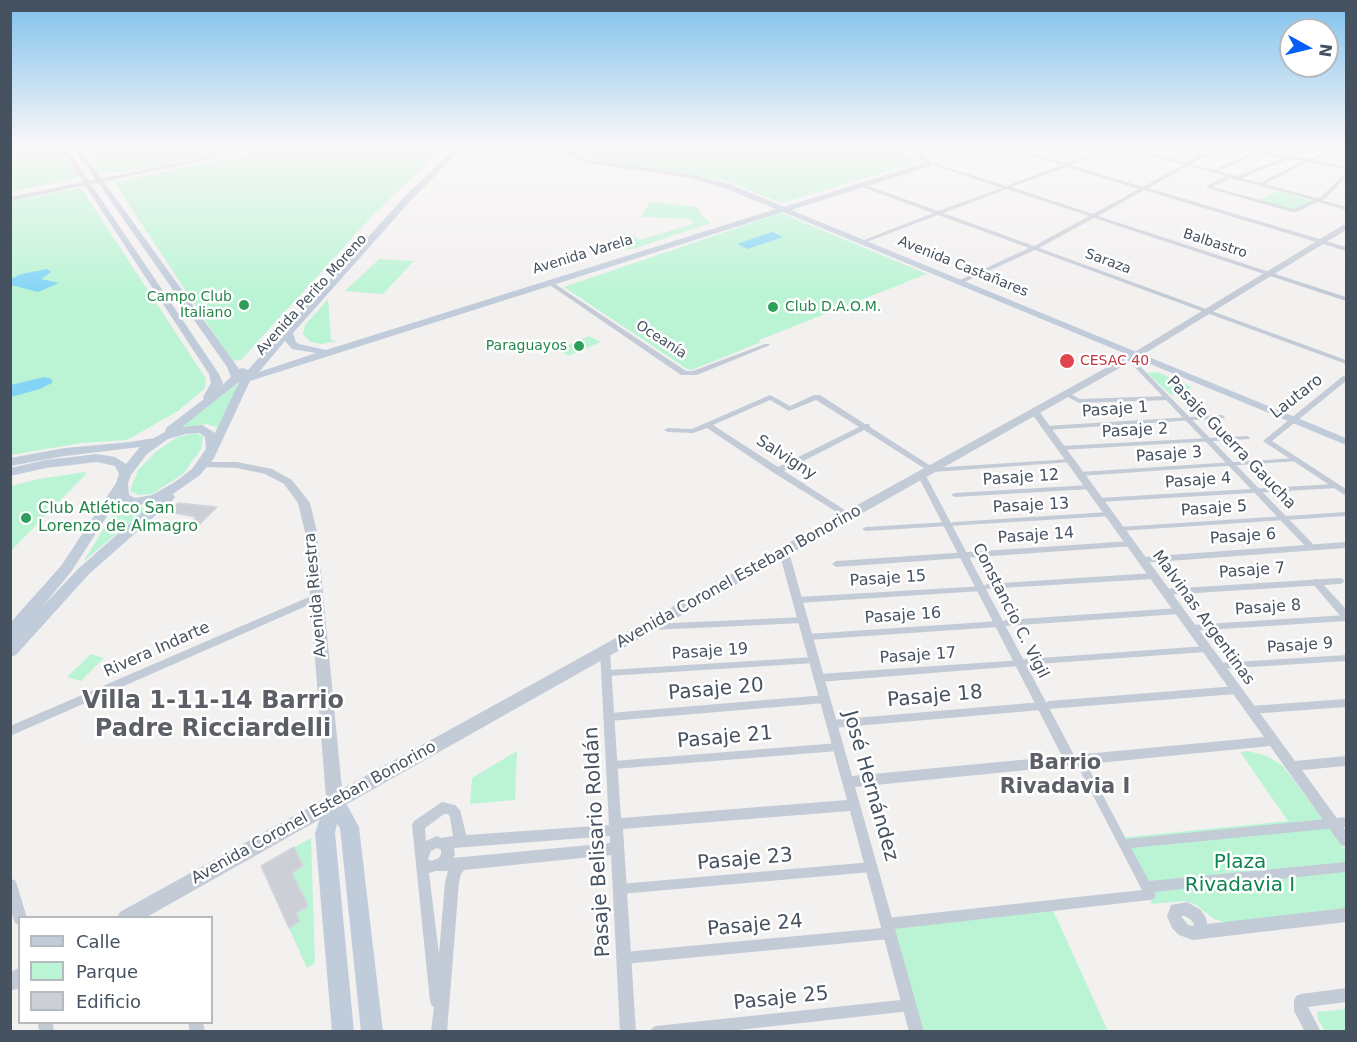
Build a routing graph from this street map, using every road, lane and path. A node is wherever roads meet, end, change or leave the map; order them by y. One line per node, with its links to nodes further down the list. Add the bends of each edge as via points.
1 (95, 196): 33 (main road)
2 (111, 196): 32 (main road)
3 (403, 196): 39 (main road, Avenida Perito Moreno)
4 (410, 196): 34 (main road, Avenida Perito Moreno)
5 (748, 196): 19 (main road, Avenida Castañares)
6 (826, 196): 19 (main road, Avenida Varela)
7 (890, 196): 20 (street, Saraza)
8 (982, 196): 20 (street)
9 (1035, 196): 21 (street, Balbastro)
10 (1132, 196): 21 (street)
11 (1167, 196): 24 (street)
12 (1236, 196): 16 (street)
13 (1259, 196): 16 (street)
14 (1298, 196): 17 (street)
15 (1323, 196): 17 (street)
16 (1250, 200): 17 (street, via 1294,211)
17 (1318, 200): 18 (street)
18 (1347, 208)
19 (782, 209): 23 (main road, Avenida Castañares); 28 (main road, Avenida Varela)
20 (937, 213): 23 (street); 25 (street, Saraza)
21 (1095, 216): 25 (street); 27 (street, Balbastro)
22 (1347, 227): 24 (street, Avenida Coronel Esteban Bonorino)
23 (862, 242): 29 (main road, Avenida Castañares)
24 (1324, 242): 26 (street); 27 (street, Avenida Coronel Esteban Bonorino)
25 (1035, 248): 29 (street); 31 (street, Saraza)
26 (1347, 249)
27 (1270, 274): 30 (street, Balbastro); 31 (street, Avenida Coronel Esteban Bonorino)
28 (549, 282): 35 (street, Oceanía, via 684,373 694,373); 36 (main road, Avenida Varela)
29 (960, 282): 37 (main road, Avenida Castañares)
30 (1347, 299)
31 (1210, 311): 37 (street, Avenida Coronel Esteban Bonorino); 38 (street, Saraza)
32 (197, 317): 33 (main road); 40 (main road)
33 (179, 322): 45 (main road, via 216,378 216,388)
34 (287, 332): 36 (main road, via 296,347); 41 (main road, Avenida Perito Moreno)
35 (766, 345)
36 (329, 351): 41 (main road, Avenida Varela)
37 (1133, 357): 43 (street, Avenida Coronel Esteban Bonorino); 44 (street, Pasaje Guerra Gaucha); 49 (main road, Avenida Castañares)
38 (1347, 362)
39 (249, 364): 40 (main road); 41 (main road, Avenida Perito Moreno)
40 (232, 367): 41 (main road)
41 (241, 378): 45 (main road, Avenida Perito Moreno); 59 (main road, Avenida Perito Moreno)
42 (1347, 378): 49 (street, Lautaro)
43 (1066, 394): 44 (street, via 1079,401); 46 (street, Avenida Coronel Esteban Bonorino)
44 (1168, 398): 48 (street, Pasaje Guerra Gaucha)
45 (204, 404): 54 (main road, Avenida Perito Moreno)
46 (1035, 412): 52 (street, Malvinas Argentinas); 67 (street, Avenida Coronel Esteban Bonorino)
47 (1222, 417): 48 (street, Pasaje 1)
48 (1187, 419): 52 (street, Pasaje 1); 56 (street, Pasaje Guerra Gaucha)
49 (1293, 420): 57 (main road, Avenida Castañares); 60 (street, Lautaro, via 1267,441)
50 (708, 425): 51 (street, via 770,397 789,409 817,397); 53 (street, via 693,431); 65 (street, Salvigny)
51 (866, 426): 65 (street); 67 (street)
52 (1046, 428): 58 (street, Malvinas Argentinas)
53 (668, 430)
54 (160, 438): 59 (main road, via 202,429 211,436); 62 (main road, via 130,446); 69 (main road, Avenida Perito Moreno, via 143,451)
55 (1248, 438): 56 (street, Pasaje 2)
56 (1209, 441): 58 (street, Pasaje 2); 64 (street, Pasaje Guerra Gaucha)
57 (1347, 442)
58 (1061, 448): 61 (street, Malvinas Argentinas)
59 (212, 449): 63 (main road, Avenida Perito Moreno)
60 (1296, 460): 64 (street, Pasaje 3); 71 (street)
61 (1070, 461): 67 (street); 68 (street, Malvinas Argentinas)
62 (10, 462)
63 (203, 464): 70 (main road, Avenida Perito Moreno); 96 (street, Avenida Riestra, via 268,471 298,492 311,532)
64 (1231, 465): 68 (street, Pasaje 3); 73 (street, Pasaje Guerra Gaucha)
65 (777, 471): 79 (street, Salvigny)
66 (10, 472): 69 (main road, via 97,458 120,464)
67 (928, 473): 79 (street, Avenida Coronel Esteban Bonorino); 81 (street, Constancio C. Vigil)
68 (1080, 474): 72 (street, Malvinas Argentinas)
69 (123, 479): 70 (main road, via 123,497 134,502 156,498); 104 (main road, via 66,569)
70 (180, 485): 107 (main road, via 84,571)
71 (1334, 486): 73 (street, Pasaje 4); 74 (street)
72 (1089, 487): 75 (street, Pasaje 12); 76 (street, Malvinas Argentinas)
73 (1256, 490): 76 (street, Pasaje 4); 80 (street, Pasaje Guerra Gaucha)
74 (1347, 493)
75 (955, 495)
76 (1099, 500): 77 (street, Malvinas Argentinas)
77 (1109, 514): 81 (street, Pasaje 13); 83 (street, Malvinas Argentinas)
78 (1347, 514): 80 (street, Pasaje 5)
79 (848, 516): 87 (street, Avenida Coronel Esteban Bonorino)
80 (1282, 518): 83 (street, Pasaje 5); 86 (street, Pasaje Guerra Gaucha)
81 (951, 524): 82 (street, Pasaje 13); 88 (street, Constancio C. Vigil)
82 (866, 529)
83 (1119, 529): 84 (street, Malvinas Argentinas)
84 (1131, 544): 88 (street, Pasaje 14); 89 (street, Malvinas Argentinas)
85 (1347, 545): 86 (street, Pasaje 6)
86 (1311, 547): 89 (street, Pasaje 6)
87 (784, 552): 97 (street, José Hernández); 102 (street, Avenida Coronel Esteban Bonorino)
88 (964, 556): 90 (street, Pasaje 14); 94 (street, Constancio C. Vigil)
89 (1142, 560): 91 (street, Malvinas Argentinas)
90 (836, 564)
91 (1153, 576): 94 (street, Pasaje 15); 95 (street, Malvinas Argentinas)
92 (1340, 581): 93 (street, Pasaje 7)
93 (1316, 582): 95 (street, Pasaje 7); 99 (street)
94 (984, 587): 97 (street, Pasaje 15); 101 (street, Constancio C. Vigil)
95 (1165, 592): 98 (street, Malvinas Argentinas)
96 (316, 598): 122 (street, Rivera Indarte); 130 (street, Avenida Riestra)
97 (798, 600): 100 (street, José Hernández)
98 (1179, 611): 101 (street, Pasaje 16); 103 (street, Malvinas Argentinas)
99 (1347, 616): 103 (street, Pasaje 8)
100 (803, 620): 102 (street); 105 (street, José Hernández)
101 (1003, 624): 105 (street, Pasaje 16); 111 (street, Constancio C. Vigil)
102 (648, 627): 108 (street, Avenida Coronel Esteban Bonorino)
103 (1191, 628): 106 (street, Malvinas Argentinas)
104 (10, 634)
105 (808, 637): 110 (street, José Hernández)
106 (1206, 649): 111 (street, Pasaje 17); 112 (street, Malvinas Argentinas)
107 (10, 651)
108 (605, 651): 113 (street, Pasaje Belisario Roldán); 130 (street, Avenida Coronel Esteban Bonorino)
109 (1347, 658): 112 (street, Pasaje 9)
110 (814, 660): 113 (street, Pasaje 19); 114 (street, José Hernández)
111 (1023, 663): 114 (street, Pasaje 17); 118 (street, Constancio C. Vigil)
112 (1219, 666): 115 (street, Malvinas Argentinas)
113 (608, 674): 120 (street, Pasaje Belisario Roldán)
114 (819, 678): 116 (street, José Hernández)
115 (1236, 690): 118 (street, Pasaje 18); 119 (street, Malvinas Argentinas)
116 (825, 699): 120 (street, Pasaje 20); 121 (street, José Hernández)
117 (1347, 703): 119 (street)
118 (1045, 706): 121 (street, Pasaje 18); 125 (street, Constancio C. Vigil)
119 (1251, 710): 123 (street, Malvinas Argentinas)
120 (610, 717): 127 (street, Pasaje Belisario Roldán)
121 (832, 724): 124 (street, José Hernández)
122 (10, 731)
123 (1273, 741): 125 (street); 128 (street, Malvinas Argentinas)
124 (838, 747): 127 (street, Pasaje 21); 129 (street, José Hernández)
125 (1074, 760): 129 (street); 138 (street)
126 (1347, 761): 128 (street)
127 (614, 765): 134 (street, Pasaje Belisario Roldán)
128 (1291, 766): 133 (street, Malvinas Argentinas)
129 (848, 782): 131 (street, José Hernández)
130 (335, 802): 148 (street, Avenida Coronel Esteban Bonorino); 160 (main road, Avenida Riestra, via 325,833); 161 (main road, Avenida Riestra, via 349,827)
131 (855, 806): 134 (street); 143 (street, José Hernández)
132 (1347, 822): 133 (street)
133 (1334, 823): 135 (street, Malvinas Argentinas); 138 (street)
134 (617, 827): 136 (street); 139 (street, Pasaje Belisario Roldán)
135 (1347, 841)
136 (466, 842): 137 (street); 140 (street, via 460,837 456,814 442,808 418,825)
137 (442, 843): 140 (street, via 426,847); 142 (street, via 448,855)
138 (1124, 844): 147 (street)
139 (618, 848): 141 (street); 146 (street, Pasaje Belisario Roldán)
140 (421, 860): 142 (street, via 430,867); 159 (street)
141 (461, 863): 142 (street); 159 (street, via 452,882)
142 (438, 866)
143 (872, 867): 146 (street, Pasaje 23); 153 (street, José Hernández)
144 (1347, 867): 147 (street, Pasaje 24)
145 (10, 885): 151 (street)
146 (621, 889): 156 (street, Pasaje Belisario Roldán)
147 (1148, 891): 153 (street, Pasaje 24)
148 (155, 910): 152 (street, Avenida Coronel Esteban Bonorino)
149 (1196, 915): 154 (street); 155 (street, via 1201,923); 155 (street, via 1183,908 1176,910 1174,916 1184,930)
150 (1347, 915): 154 (street)
151 (19, 916)
152 (133, 916)
153 (889, 928): 156 (street, Pasaje 24); 158 (street, José Hernández)
154 (1221, 929): 155 (street)
155 (1197, 932)
156 (624, 958): 162 (street, Pasaje Belisario Roldán)
157 (1347, 995): 165 (street, via 1301,1001 1301,1011)
158 (910, 1005): 163 (street, Pasaje 25); 164 (street, José Hernández)
159 (439, 1026)
160 (343, 1032)
161 (372, 1032)
162 (628, 1032)
163 (656, 1032)
164 (917, 1032)
165 (1314, 1032)

